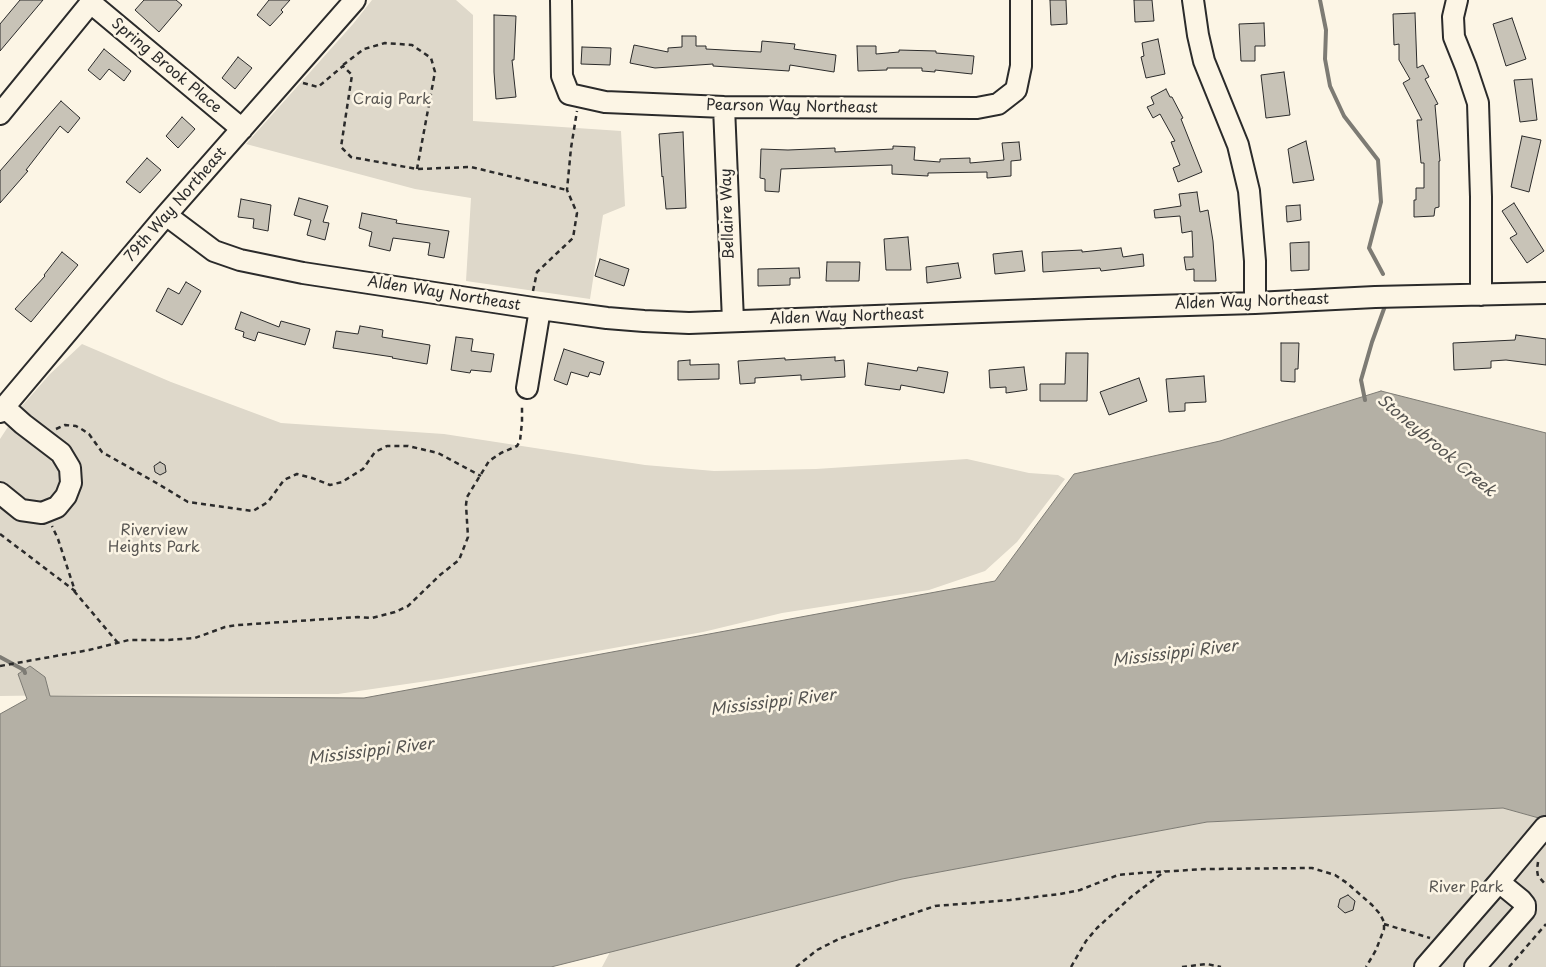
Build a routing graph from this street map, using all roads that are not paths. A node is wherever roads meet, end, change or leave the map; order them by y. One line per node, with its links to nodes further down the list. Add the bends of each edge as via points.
1 (355, 0): 9 (street, 79th Way Northeast)
2 (561, 0): 7 (street, Pearson Way Northeast, via 562,76 569,94 605,102)
3 (1021, 0): 7 (street, Pearson Way Northeast, via 1021,66 1016,90 998,104 977,108)
4 (1193, 0): 13 (street, via 1204,61 1238,145 1249,191)
5 (1456, 0): 12 (street, via 1454,37 1478,103)
6 (92, 1): 8 (street); 9 (street, Spring Brook Place)
7 (724, 107): 15 (street, Bellaire Way)
8 (0, 114)
9 (242, 129): 10 (street, 79th Way Northeast)
10 (166, 215): 14 (street, Alden Way Northeast, via 214,251 240,260 302,273); 17 (street, 79th Way Northeast)
11 (1546, 293): 12 (street, Alden Way Northeast)
12 (1481, 295): 13 (street, Alden Way Northeast)
13 (1255, 303): 15 (street, Alden Way Northeast)
14 (534, 308): 15 (street, Alden Way Northeast, via 644,321); 16 (street)
15 (733, 321)
16 (527, 388)
17 (2, 409): 18 (street, via 61,453 70,468 71,483 56,508 42,514 21,510)
18 (0, 493)
19 (1545, 827): 20 (street)
20 (1499, 882): 21 (street); 22 (street, via 1521,900 1524,910)
21 (1425, 967)
22 (1475, 967)

